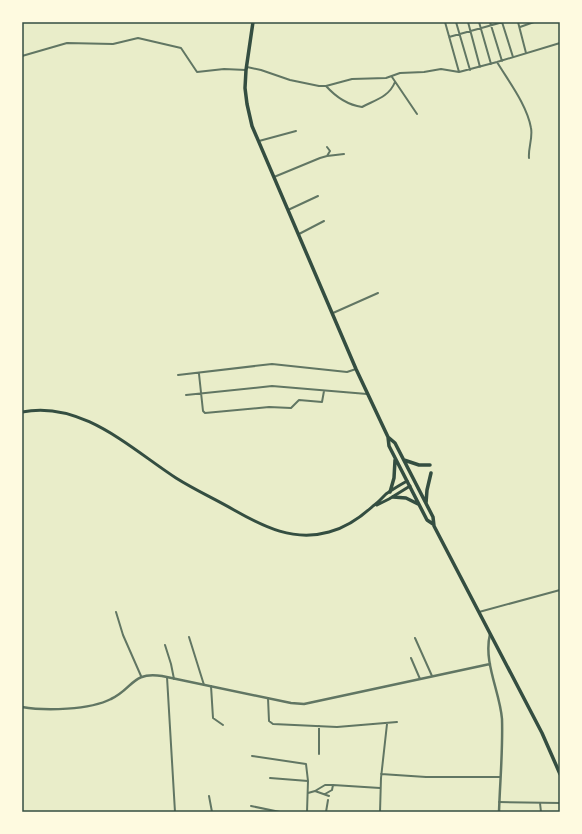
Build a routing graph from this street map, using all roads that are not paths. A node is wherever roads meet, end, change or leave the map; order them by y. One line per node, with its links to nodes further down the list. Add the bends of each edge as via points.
1 (253, 22): 24 (highway)
2 (445, 22): 15 (street)
3 (456, 22): 14 (street)
4 (468, 22): 13 (street)
5 (479, 22): 12 (street)
6 (490, 22): 10 (street)
7 (502, 22): 10 (street); 19 (street)
8 (518, 22): 11 (street)
9 (534, 22): 11 (street)
10 (491, 26): 12 (street); 20 (street)
11 (520, 27): 17 (street)
12 (481, 28): 13 (street); 22 (street)
13 (470, 31): 14 (street); 23 (street)
14 (460, 34): 15 (street); 25 (street)
15 (449, 37): 26 (street)
16 (560, 43): 17 (street)
17 (526, 53): 19 (street)
18 (22, 56): 24 (street, via 67,44 113,44 138,38 180,48 197,72)
19 (514, 57): 20 (street)
20 (502, 61): 21 (street)
21 (497, 62): 22 (street); 36 (street, via 517,94 529,121 532,134)
22 (491, 64): 23 (street)
23 (480, 66): 25 (street)
24 (246, 69): 29 (street, via 261,70 290,80); 32 (highway, via 247,104)
25 (470, 70): 26 (street)
26 (459, 72): 27 (street, via 439,70 400,73)
27 (392, 77): 28 (street); 29 (street, via 352,79)
28 (395, 82): 29 (street, via 387,94 362,107 338,97); 30 (street)
29 (326, 86)
30 (417, 114)
31 (296, 131): 32 (street)
32 (258, 142): 37 (highway)
33 (327, 147): 35 (street, via 330,151)
34 (344, 154): 35 (street)
35 (327, 156): 37 (street)
36 (529, 158)
37 (274, 177): 39 (highway)
38 (318, 196): 39 (street)
39 (288, 210): 41 (highway)
40 (324, 221): 41 (street)
41 (299, 234): 43 (highway)
42 (378, 292): 43 (street)
43 (332, 313): 44 (highway)
44 (356, 369): 45 (street, via 347,372 272,364); 49 (highway)
45 (199, 374): 46 (street); 48 (street)
46 (178, 375)
47 (324, 391): 48 (street, via 272,386); 48 (street, via 322,402 299,400 289,408 269,406 206,413 202,411); 49 (street)
48 (201, 393): 50 (street)
49 (367, 394): 52 (highway)
50 (186, 395)
51 (22, 412): 65 (main road, via 47,409 81,418 120,439 183,482 256,522 282,532 309,535 328,532 344,526)
52 (388, 437): 53 (highway, via 389,446); 54 (highway, via 395,443)
53 (396, 459): 58 (highway); 61 (highway)
54 (403, 459): 55 (highway, via 415,464); 57 (highway)
55 (430, 465)
56 (431, 473): 64 (highway)
57 (412, 477): 58 (highway); 59 (highway)
58 (407, 480): 60 (highway); 61 (main road)
59 (415, 482): 60 (highway); 64 (highway)
60 (410, 486): 62 (main road); 63 (highway)
61 (390, 492): 65 (main road)
62 (393, 497): 63 (highway, via 406,498); 65 (main road)
63 (419, 504): 66 (highway, via 427,520)
64 (426, 504): 66 (highway, via 433,517)
65 (374, 506)
66 (433, 524): 69 (highway)
67 (560, 590): 69 (street)
68 (116, 612): 76 (street)
69 (478, 612): 70 (highway)
70 (490, 634): 75 (street); 92 (highway, via 542,733)
71 (189, 637): 81 (street)
72 (415, 638): 77 (street)
73 (164, 645): 79 (street)
74 (411, 658): 80 (street)
75 (490, 664): 77 (street); 93 (street, via 502,719)
76 (141, 676): 78 (street); 84 (street, via 106,702 68,708)
77 (432, 676): 80 (street)
78 (167, 677): 79 (street); 108 (street)
79 (174, 679): 81 (street)
80 (420, 679): 83 (street, via 304,704)
81 (204, 685): 82 (street)
82 (211, 686): 83 (street); 87 (street, via 213,718)
83 (268, 698): 88 (street, via 271,723)
84 (22, 707)
85 (397, 722): 86 (street)
86 (387, 724): 88 (street); 91 (street)
87 (222, 725)
88 (318, 726): 89 (street)
89 (319, 754)
90 (252, 756): 95 (street, via 306,764)
91 (381, 774): 93 (street); 97 (street)
92 (560, 774)
93 (500, 777): 104 (street)
94 (270, 778): 95 (street)
95 (308, 781): 99 (street)
96 (333, 785): 97 (street); 98 (street, via 326,785); 100 (street, via 332,790)
97 (380, 788): 113 (street)
98 (316, 791): 99 (street); 100 (street)
99 (308, 793): 111 (street)
100 (325, 794): 102 (street)
101 (209, 796): 109 (street)
102 (330, 796)
103 (328, 800): 112 (street)
104 (499, 802): 105 (street); 114 (street)
105 (540, 803): 106 (street); 115 (street)
106 (560, 803)
107 (251, 806): 110 (street)
108 (175, 812)
109 (212, 812)
110 (280, 812)
111 (307, 812)
112 (326, 812)
113 (380, 812)
114 (499, 812)
115 (541, 812)

